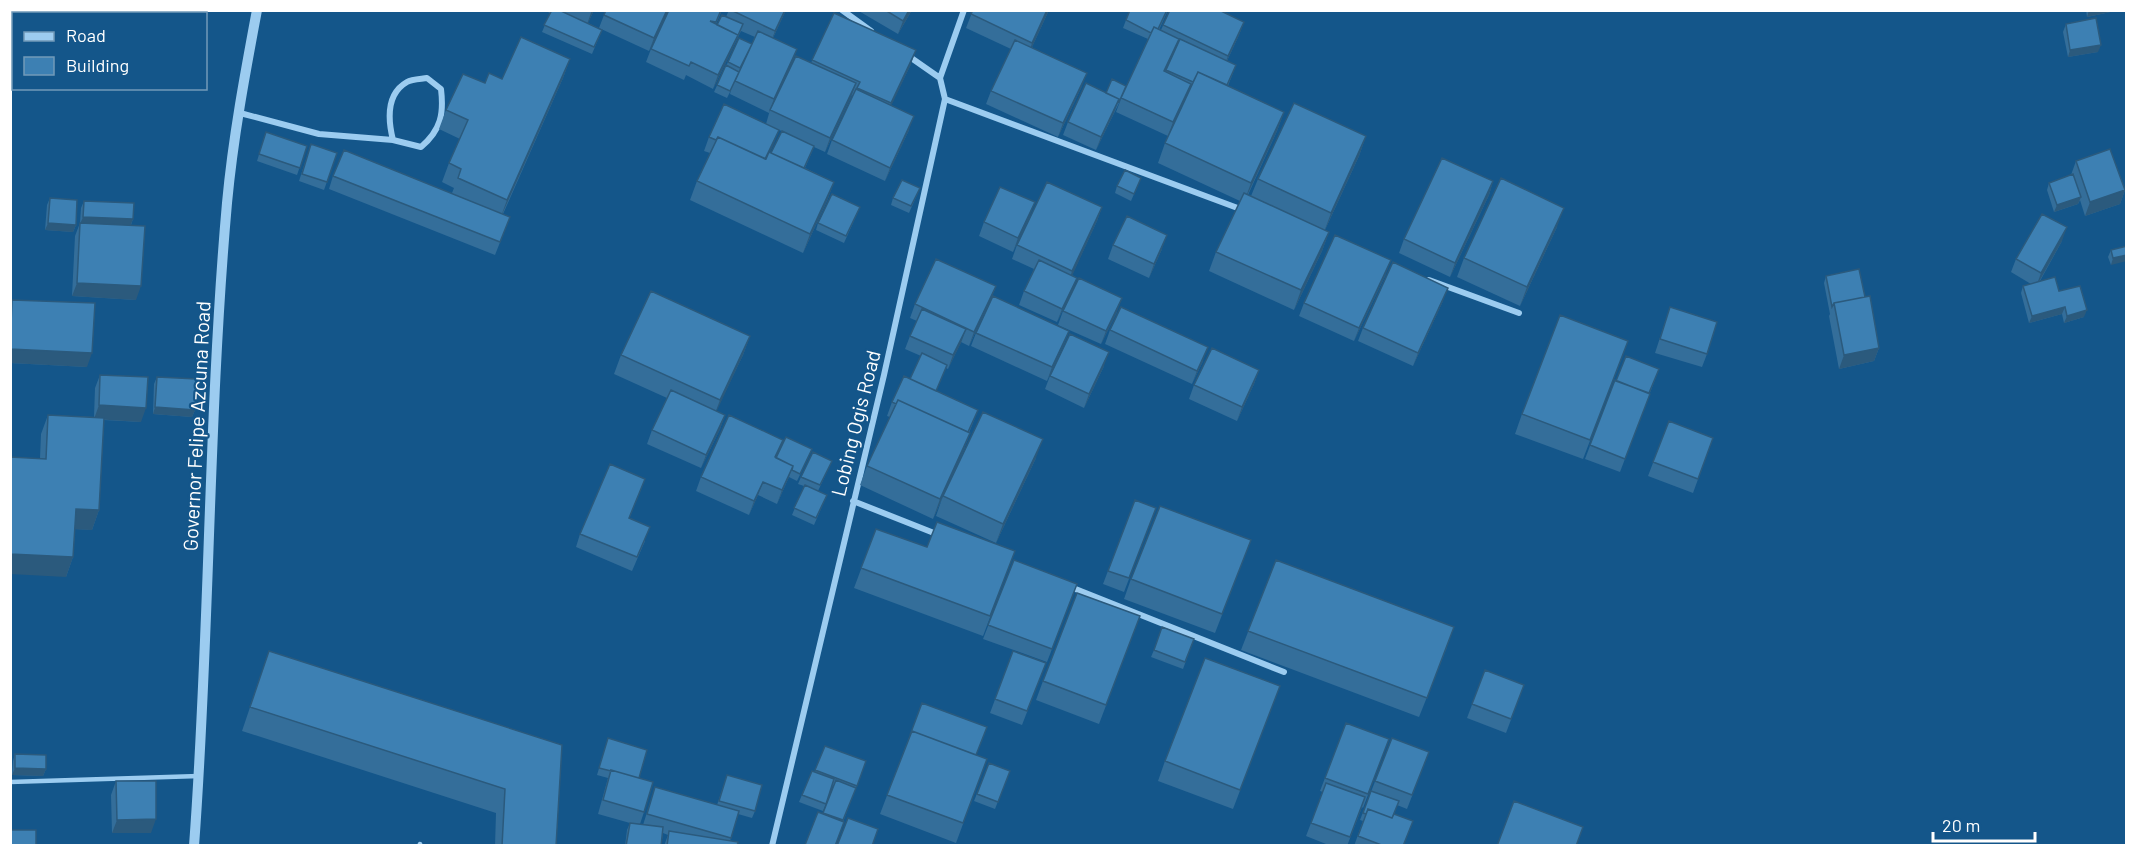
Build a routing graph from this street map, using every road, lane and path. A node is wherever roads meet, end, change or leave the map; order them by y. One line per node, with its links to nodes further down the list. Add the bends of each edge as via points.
1 (257, 10): 8 (street, Governor Felipe Azcuna Road)
2 (842, 10): 4 (street)
3 (964, 10): 6 (street)
4 (881, 38)
5 (901, 51): 6 (street)
6 (940, 78): 7 (street, Lobing Ogis Road)
7 (945, 99): 10 (street); 13 (street, Lobing Ogis Road)
8 (240, 113): 9 (street, via 319,134); 17 (street, Governor Felipe Azcuna Road, via 227,201 218,329)
9 (393, 140): 9 (street, via 422,147 435,135 443,106 441,89 427,78 407,82 390,102 388,120)
10 (1252, 213)
11 (1419, 276): 12 (street)
12 (1519, 313)
13 (853, 501): 14 (street); 20 (street, Lobing Ogis Road)
14 (941, 536)
15 (1063, 584): 16 (street)
16 (1284, 672)
17 (199, 776): 18 (lane); 19 (street, Governor Felipe Azcuna Road)
18 (10, 782)
19 (194, 846)
20 (772, 846)

